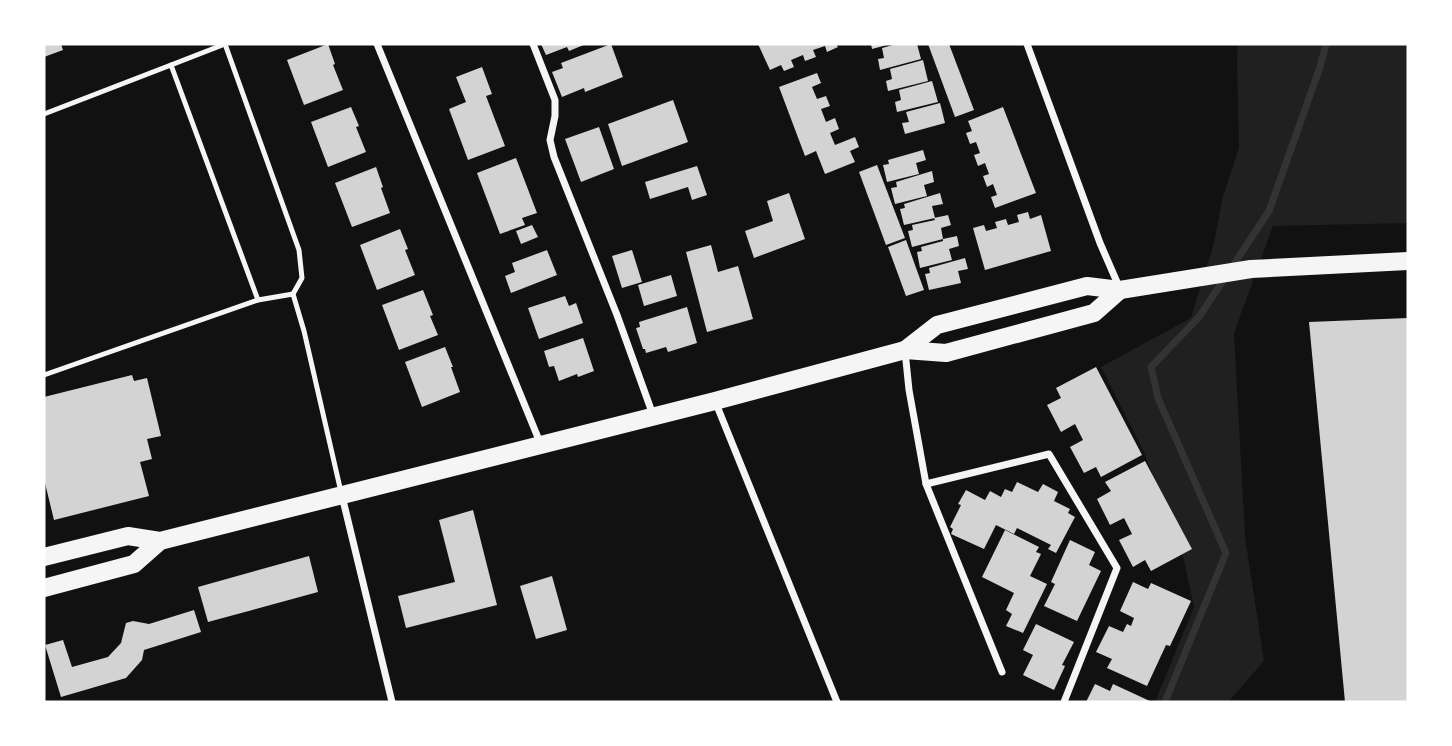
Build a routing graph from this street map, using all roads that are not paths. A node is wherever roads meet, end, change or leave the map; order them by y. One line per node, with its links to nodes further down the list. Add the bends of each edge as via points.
1 (377, 44): 14 (street)
2 (533, 44): 13 (street, via 555,100 551,141 555,157)
3 (1027, 44): 7 (street)
4 (171, 65): 5 (lane); 8 (lane, via 225,44 299,250 302,278); 9 (lane)
5 (44, 114)
6 (1408, 261): 7 (main road, via 1251,269)
7 (1120, 290): 10 (main road, via 1087,286 937,325); 10 (main road, via 1094,313 946,353)
8 (293, 294): 9 (lane); 16 (lane)
9 (258, 300): 11 (lane)
10 (905, 350): 12 (main road); 15 (street)
11 (44, 375)
12 (715, 401): 13 (main road); 22 (street)
13 (653, 416): 14 (main road)
14 (541, 444): 16 (main road)
15 (926, 484): 20 (street); 23 (street, via 1049,454 1117,568)
16 (341, 495): 17 (main road); 21 (street)
17 (160, 541): 18 (main road, via 128,537); 19 (main road, via 134,564)
18 (44, 556)
19 (44, 588)
20 (1002, 672)
21 (392, 702)
22 (837, 702)
23 (1064, 702)

